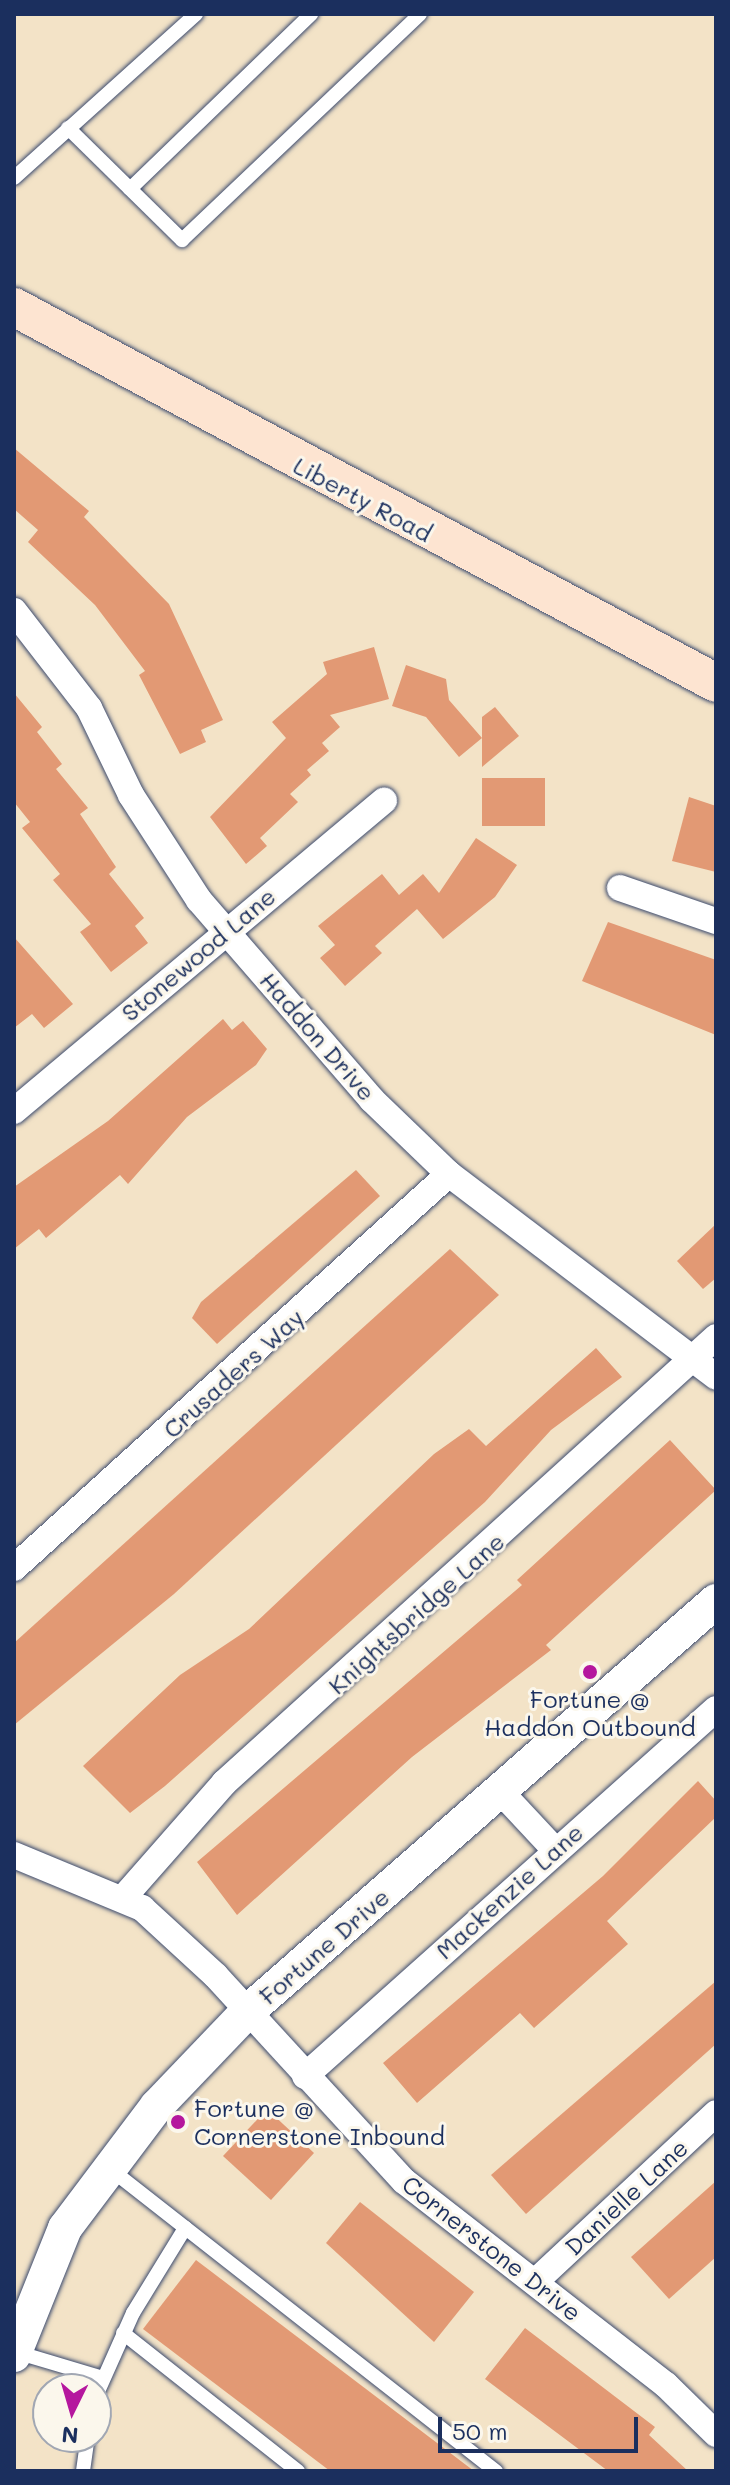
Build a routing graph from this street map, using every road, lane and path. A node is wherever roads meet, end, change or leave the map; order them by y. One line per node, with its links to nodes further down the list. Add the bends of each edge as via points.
1 (196, 14): 4 (lane)
2 (311, 14): 6 (lane)
3 (420, 14): 6 (lane, via 182,240)
4 (68, 128): 5 (lane); 6 (lane)
5 (14, 178)
6 (130, 189)
7 (14, 307): 9 (main road, Liberty Road)
8 (14, 611): 13 (street, Haddon Drive, via 63,670 176,868)
9 (716, 683)
10 (384, 801): 13 (street, Stonewood Lane)
11 (620, 888): 12 (street)
12 (716, 921)
13 (227, 932): 14 (street, Stonewood Lane); 15 (street, Haddon Drive, via 372,1100)
14 (14, 1111)
15 (449, 1174): 17 (street, Haddon Drive); 19 (street, Crusaders Way)
16 (716, 1337): 17 (street, Knightsbridge Lane)
17 (692, 1358): 18 (street, Haddon Drive); 25 (street, Knightsbridge Lane, via 224,1783)
18 (716, 1377)
19 (14, 1568)
20 (716, 1601): 22 (street, Fortune Drive)
21 (716, 1709): 23 (street, Mackenzie Lane)
22 (500, 1791): 23 (street); 26 (street, Fortune Drive)
23 (555, 1850): 27 (street, Mackenzie Lane)
24 (14, 1855): 25 (street, Cornerstone Drive)
25 (124, 1897): 26 (street, Cornerstone Drive, via 173,1935)
26 (246, 2013): 27 (street, Cornerstone Drive); 29 (street, Fortune Drive)
27 (305, 2076): 31 (street, Cornerstone Drive, via 413,2190)
28 (716, 2113): 31 (street, Danielle Lane)
29 (106, 2165): 30 (lane); 33 (street, Fortune Drive, via 41,2276)
30 (185, 2228): 32 (lane); 38 (lane)
31 (536, 2281): 36 (street, Cornerstone Drive)
32 (123, 2333): 35 (lane); 37 (lane)
33 (15, 2354): 34 (lane)
34 (85, 2373)
35 (102, 2373)
36 (716, 2434)
37 (298, 2471)
38 (496, 2471)

